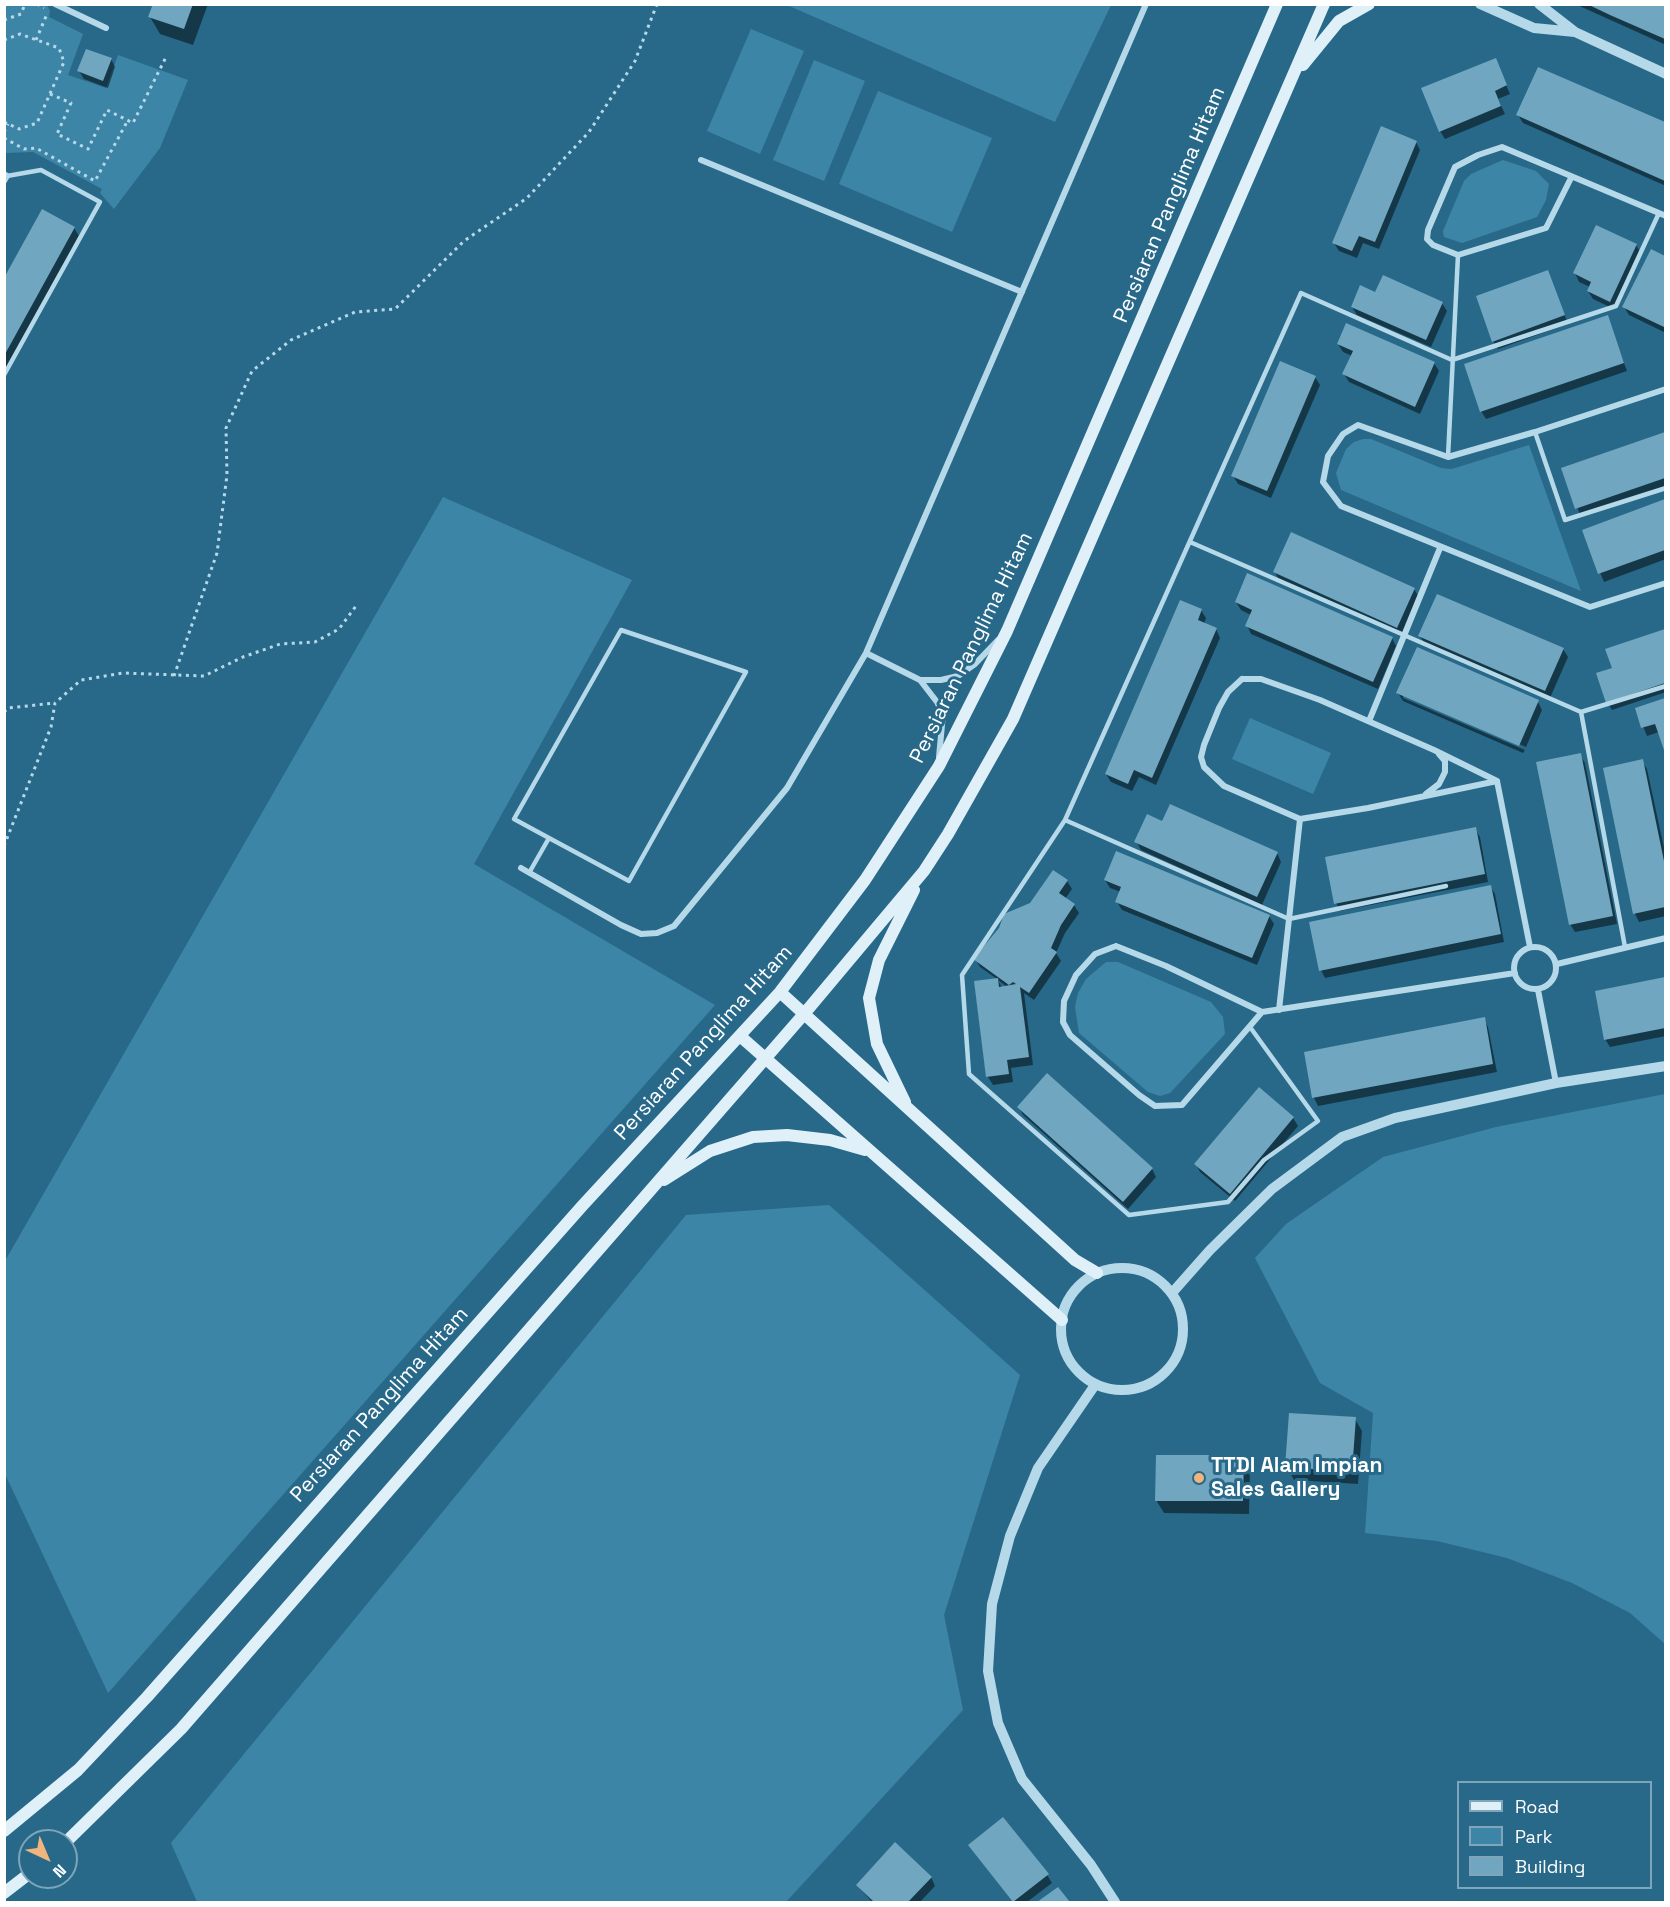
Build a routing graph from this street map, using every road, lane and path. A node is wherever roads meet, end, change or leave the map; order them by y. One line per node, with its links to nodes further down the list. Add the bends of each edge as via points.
1 (25, 4): 11 (path, via 21,14)
2 (37, 4): 15 (path, via 47,13)
3 (55, 4): 12 (street)
4 (657, 4): 43 (path, via 635,61 589,132 527,198 464,241 395,309 355,312 291,340 252,371 226,428 227,475 217,553)
5 (1146, 4): 29 (street)
6 (1277, 4): 40 (main road, Persiaran Panglima Hitam)
7 (1324, 4): 18 (main road)
8 (1369, 4): 18 (main road, via 1339,21)
9 (1480, 4): 13 (street, via 1534,28)
10 (1539, 4): 13 (street)
11 (4, 20)
12 (106, 28)
13 (1575, 32): 17 (street)
14 (4, 40): 15 (path, via 20,34)
15 (36, 40): 19 (path, via 59,48 64,62)
16 (167, 55): 20 (path, via 133,123)
17 (1665, 74)
18 (1292, 79): 59 (main road, via 1014,719)
19 (50, 94): 20 (path, via 71,102 57,134 88,149 107,110); 21 (path, via 37,123 19,129)
20 (128, 120): 23 (path, via 95,181 36,148 24,149)
21 (6, 123): 22 (path)
22 (4, 132)
23 (4, 138)
24 (701, 160): 29 (street)
25 (5, 177): 31 (lane, via 41,170 100,202)
26 (1571, 178): 27 (street); 28 (street, via 1546,228); 28 (street, via 1502,147 1455,167 1427,239)
27 (1662, 215): 30 (lane, via 1616,306)
28 (1458, 255): 30 (lane)
29 (1022, 292): 42 (street)
30 (1452, 360): 34 (lane); 36 (lane, via 1301,293)
31 (4, 375)
32 (1665, 389): 33 (street)
33 (1535, 432): 34 (street); 35 (lane, via 1565,520)
34 (1448, 457): 37 (street, via 1358,425 1343,434 1328,456 1323,482 1341,506)
35 (1665, 488)
36 (1191, 542): 41 (lane); 55 (lane)
37 (1440, 548): 38 (street, via 1590,607); 41 (street)
38 (1665, 584)
39 (356, 606): 43 (path, via 339,629 315,642 280,644 204,676)
40 (1007, 631): 44 (street, via 958,676); 51 (main road, Persiaran Panglima Hitam)
41 (1404, 634): 47 (lane); 49 (street)
42 (866, 653): 44 (street); 60 (street, via 787,788 674,926 641,934)
43 (174, 675): 46 (path, via 123,673 81,680)
44 (920, 680): 51 (street, via 943,714)
45 (1665, 687): 47 (lane)
46 (55, 703): 48 (path, via 8,708); 57 (path, via 51,727)
47 (1581, 711): 65 (lane)
48 (4, 712)
49 (1369, 721): 50 (street); 54 (street, via 1261,679 1242,679 1228,692 1204,745 1204,767 1224,786)
50 (1434, 750): 52 (street); 53 (street, via 1445,761 1445,772 1439,784)
51 (939, 766): 69 (main road, Persiaran Panglima Hitam, via 865,880)
52 (1497, 781): 53 (street); 64 (street)
53 (1423, 796): 54 (street)
54 (1300, 819): 62 (street)
55 (1065, 820): 62 (lane); 73 (lane, via 962,975 969,1074 1129,1215 1228,1202 1264,1160 1318,1121)
56 (549, 838): 56 (lane, via 514,819 621,630 746,672 629,881); 60 (lane)
57 (4, 846)
58 (521, 868): 60 (street)
59 (924, 871): 72 (main road); 78 (main road, via 879,960 869,998 877,1044)
60 (529, 873)
61 (1446, 886): 62 (lane)
62 (1289, 919): 70 (street)
63 (1665, 938): 65 (street)
64 (1530, 947): 66 (street, via 1544,948); 67 (street, via 1515,960)
65 (1625, 947): 66 (street)
66 (1557, 964): 68 (street, via 1550,984)
67 (1515, 973): 68 (street, via 1521,984); 70 (street)
68 (1538, 990): 77 (street)
69 (780, 992): 72 (main road); 74 (main road, Persiaran Panglima Hitam)
70 (1280, 1010): 71 (street)
71 (1262, 1012): 73 (street); 73 (street, via 1116,946 1095,954 1076,975 1064,1001 1063,1022 1070,1035 1155,1106 1182,1105)
72 (804, 1014): 75 (main road); 78 (main road)
73 (1251, 1027)
74 (740, 1036): 75 (main road); 86 (main road, Persiaran Panglima Hitam, via 583,1205 147,1697 78,1770)
75 (765, 1059): 79 (main road); 80 (main road)
76 (1665, 1066): 77 (street)
77 (1556, 1083): 82 (street, via 1395,1119 1342,1137 1272,1189)
78 (909, 1109): 81 (main road, via 1075,1260)
79 (869, 1151): 80 (main road, via 787,1135 753,1137 710,1152); 83 (main road)
80 (653, 1187): 85 (main road, via 181,1729)
81 (1097, 1273): 82 (street, via 1117,1268 1138,1270 1157,1278); 83 (street, via 1080,1285 1068,1301)
82 (1172, 1293): 84 (street, via 1182,1312 1184,1333 1179,1353 1168,1371 1151,1384 1133,1390)
83 (1062, 1320): 84 (street, via 1068,1358)
84 (1095, 1385): 89 (street, via 1038,1468 1010,1536 992,1604 988,1671 998,1724 1022,1779 1091,1865)
85 (78, 1830)
86 (4, 1831)
87 (18, 1882): 88 (main road)
88 (4, 1893)
89 (1114, 1902)

